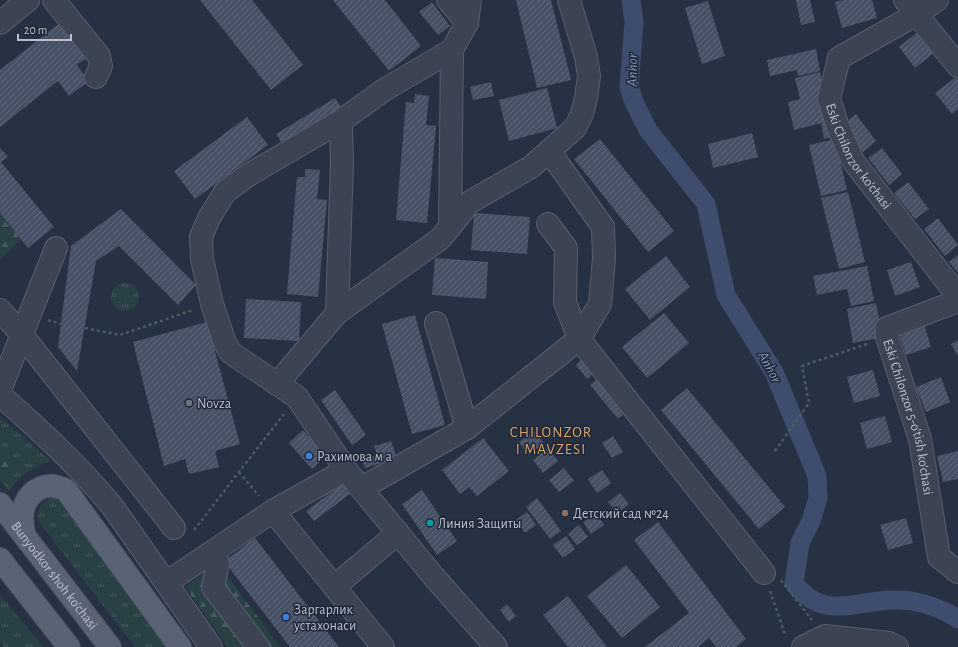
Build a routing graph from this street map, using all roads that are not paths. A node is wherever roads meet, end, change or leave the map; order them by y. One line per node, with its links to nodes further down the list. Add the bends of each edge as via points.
1 (28, 0): 8 (street)
2 (54, 0): 12 (street, via 99,56 100,66)
3 (448, 0): 9 (street)
4 (470, 0): 9 (street)
5 (570, 0): 14 (street, via 586,57 589,78 585,103 575,128)
6 (937, 0): 7 (street, Eski Chilonzor ko'chasi)
7 (911, 7): 11 (street); 18 (street, Eski Chilonzor ko'chasi, via 839,58 829,99 853,161)
8 (0, 23)
9 (467, 23): 10 (street)
10 (452, 50): 13 (street, via 384,90); 16 (street)
11 (958, 66)
12 (96, 77)
13 (341, 121): 21 (street); 25 (street, via 250,174 225,192 201,237 202,260 212,304 225,343 231,353)
14 (549, 150): 16 (street, via 532,167 470,202); 24 (street, via 602,227 604,258 600,304)
15 (548, 224): 24 (street, via 566,248 565,302)
16 (450, 227): 21 (street, via 440,239)
17 (56, 248): 23 (street)
18 (958, 296)
19 (958, 301): 38 (street, Eski Chilonzor 5-o'tish ko'chasi, via 887,328 887,336 920,440 940,557)
20 (0, 310): 23 (street)
21 (337, 313): 25 (street)
22 (436, 323): 28 (street)
23 (22, 335): 26 (street); 33 (street)
24 (579, 339): 28 (street); 39 (street)
25 (277, 384): 29 (street, via 297,397)
26 (0, 390)
27 (0, 395): 40 (street, via 96,487)
28 (467, 428): 30 (street)
29 (346, 470): 30 (street); 32 (street)
30 (362, 488): 34 (street)
31 (0, 504): 35 (main road, Bunyodkor shoh ko'chasi)
32 (273, 512): 36 (street); 41 (street)
33 (182, 531)
34 (398, 533): 41 (street); 49 (street)
35 (24, 535): 42 (main road, Bunyodkor shoh ko'chasi); 45 (main road, via 23,511 27,500 36,490 58,485 66,490)
36 (212, 553): 40 (street); 47 (street, via 218,563 212,587)
37 (0, 559): 44 (main road)
38 (958, 572)
39 (771, 575)
40 (166, 583): 46 (street)
41 (335, 586): 48 (street)
42 (105, 641)
43 (795, 643): 50 (street, via 824,636 889,643)
44 (69, 647)
45 (180, 647)
46 (211, 647)
47 (258, 647)
48 (383, 647)
49 (496, 647)
50 (897, 647)

